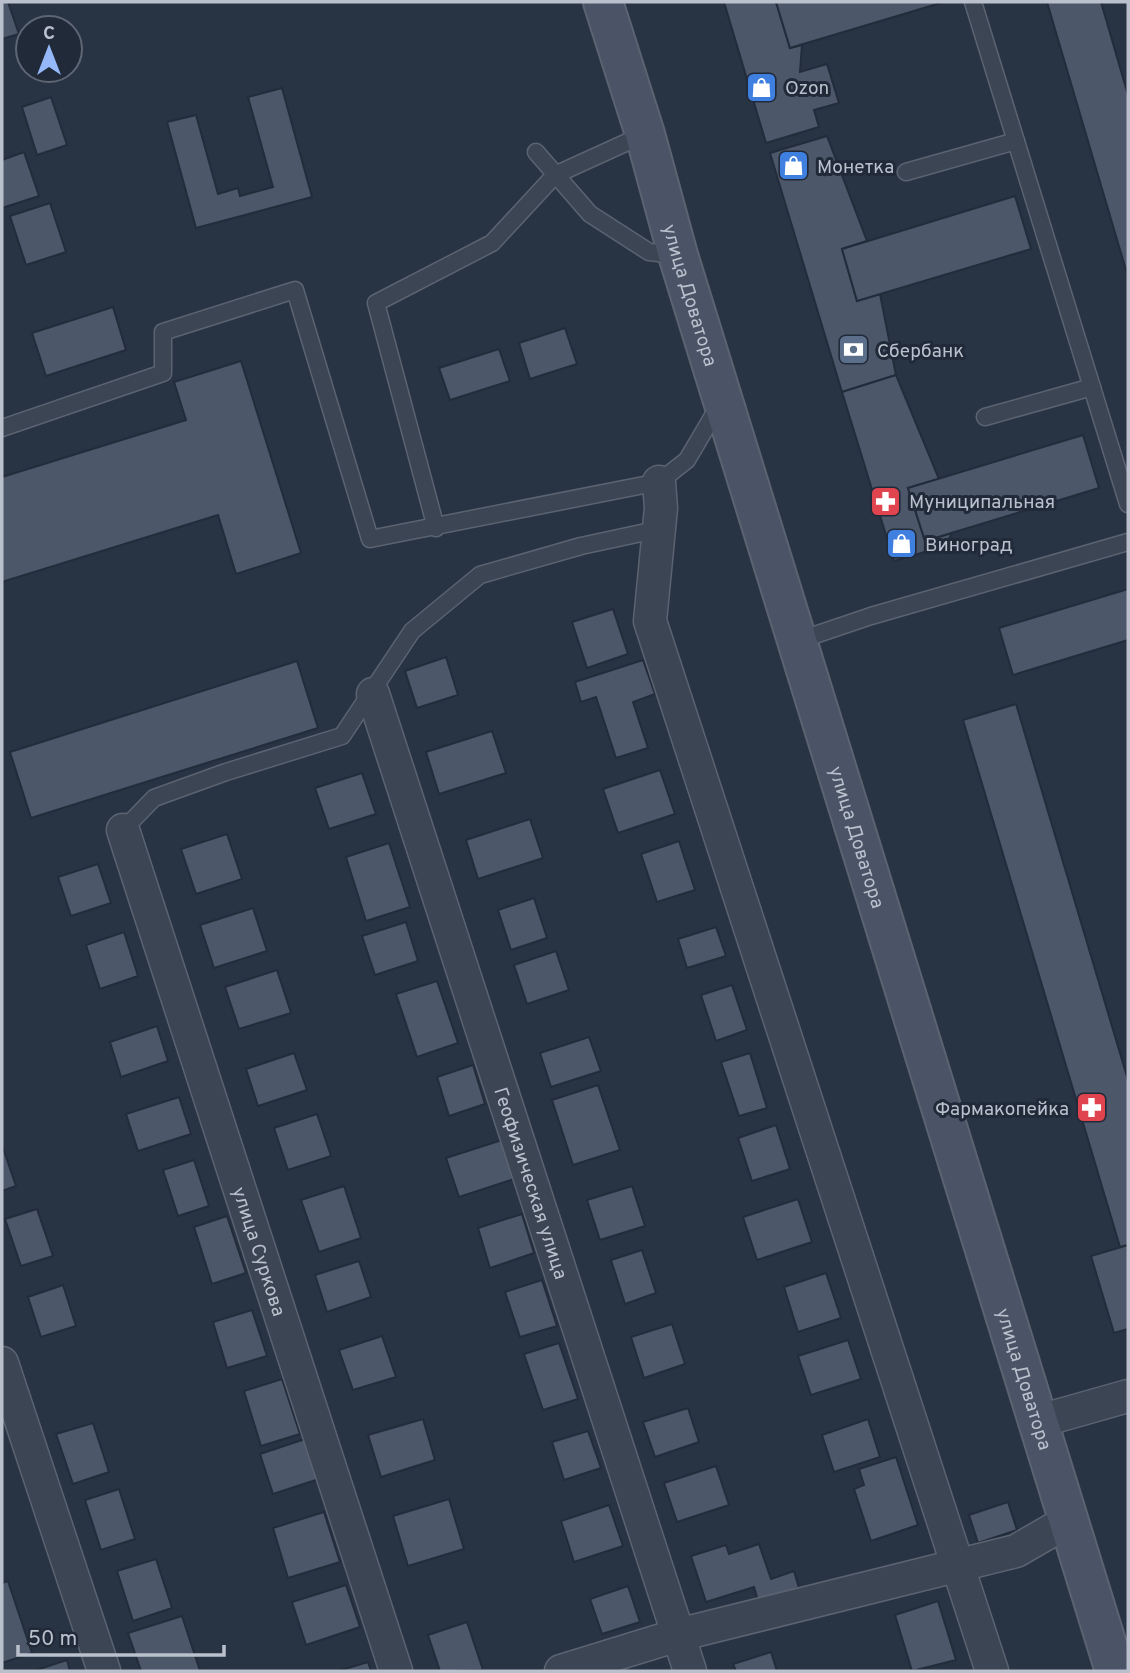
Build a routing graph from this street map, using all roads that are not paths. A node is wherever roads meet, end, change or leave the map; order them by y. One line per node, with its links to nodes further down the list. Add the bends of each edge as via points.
1 (603, 2): 3 (main road, улица Доватора)
2 (973, 2): 4 (lane)
3 (645, 134): 7 (lane); 8 (main road, улица Доватора)
4 (1016, 141): 6 (lane); 9 (lane)
5 (536, 152): 7 (lane)
6 (906, 172)
7 (555, 175): 8 (lane, via 590,214 649,252); 15 (lane, via 492,243 376,303)
8 (678, 255): 10 (main road, улица Доватора)
9 (1092, 387): 11 (lane); 14 (lane)
10 (723, 399): 13 (lane, via 687,460); 18 (main road, улица Доватора)
11 (985, 417)
12 (2, 428): 15 (lane, via 163,373 163,332 295,289 370,539)
13 (659, 482): 15 (lane); 16 (street)
14 (1128, 504)
15 (436, 528)
16 (660, 529): 19 (lane, via 480,575 412,631); 25 (street, via 650,621)
17 (1128, 542): 18 (lane, via 871,615)
18 (797, 641): 23 (main road, улица Доватора)
19 (373, 694): 20 (lane, via 342,736 154,798); 26 (street, Геофизическая улица)
20 (123, 830): 28 (street, улица Суркова)
21 (2, 1363): 27 (street)
22 (1128, 1396): 23 (street)
23 (1036, 1422): 24 (main road, улица Доватора)
24 (1068, 1521): 25 (street, via 1016,1551); 32 (main road, улица Доватора)
25 (959, 1568): 26 (street); 31 (street)
26 (678, 1635): 29 (street); 30 (street, Геофизическая улица)
27 (104, 1671)
28 (396, 1671)
29 (561, 1671)
30 (690, 1671)
31 (992, 1671)
32 (1115, 1671)

